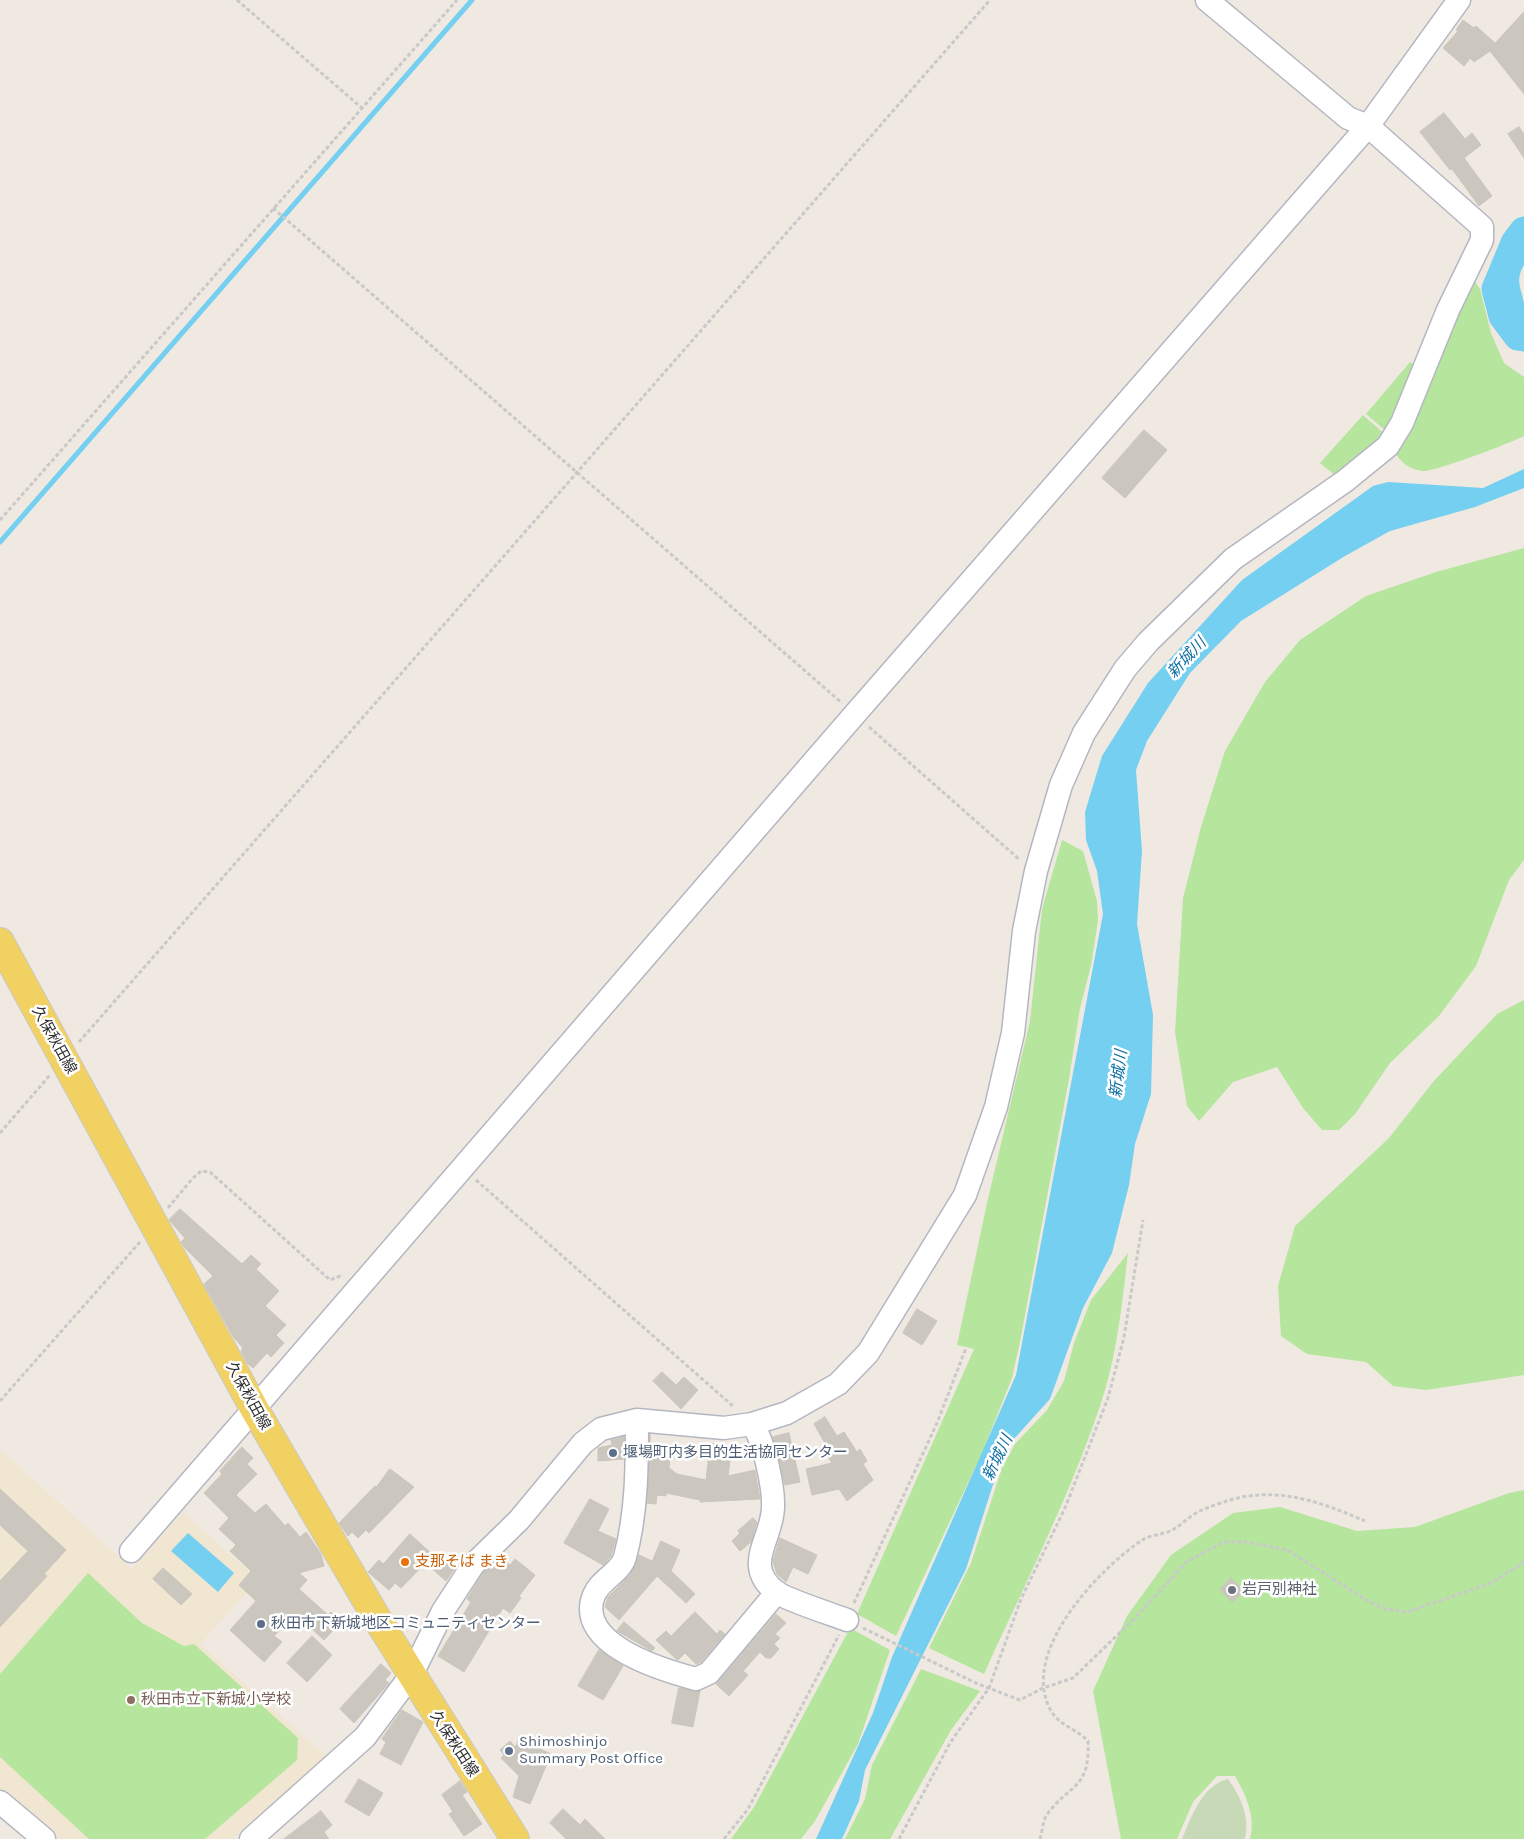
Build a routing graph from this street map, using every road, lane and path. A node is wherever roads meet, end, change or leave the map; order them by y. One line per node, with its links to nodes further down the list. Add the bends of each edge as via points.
1 (237, 0): 6 (path)
2 (457, 0): 6 (path)
3 (990, 0): 9 (path)
4 (1207, 0): 7 (street, via 1348,118)
5 (1460, 0): 7 (street)
6 (363, 108): 8 (path)
7 (1368, 126): 11 (street); 12 (street, via 1482,227 1482,240 1448,310 1402,423 1388,446 1345,481 1233,559 1125,669 1084,733 1061,785)
8 (274, 209): 9 (path); 10 (path)
9 (577, 474): 11 (path); 14 (path)
10 (0, 520)
11 (845, 705): 12 (path); 16 (street)
12 (1036, 871): 24 (street, via 1024,931 1013,1032 996,1107 965,1195 868,1353 838,1384 787,1413)
13 (0, 942): 14 (main road, 久保秋田線)
14 (64, 1059): 15 (path); 18 (main road, 久保秋田線)
15 (0, 1133)
16 (462, 1168): 22 (street); 24 (path)
17 (1143, 1220): 31 (path, via 1124,1337 1108,1398 1065,1508 1009,1628)
18 (155, 1225): 19 (path, via 192,1179 201,1171 210,1172 330,1280 340,1278); 21 (path); 22 (main road, 久保秋田線)
19 (346, 1271)
20 (966, 1348): 29 (path, via 937,1423)
21 (0, 1401)
22 (255, 1410): 26 (street); 30 (main road, 久保秋田線)
23 (637, 1420): 24 (street, via 724,1428); 28 (street, via 638,1473 624,1560 594,1592 590,1606 593,1624 603,1637 645,1663 696,1680 709,1673); 30 (street, via 601,1429 583,1443 519,1520 473,1565 443,1610)
24 (752, 1424): 28 (street, via 758,1432 773,1508 758,1564 762,1576)
25 (1365, 1520): 32 (path, via 1308,1499 1274,1495 1231,1499 1198,1512 1171,1531 1143,1539 1090,1587 1052,1640 1046,1658)
26 (131, 1551)
27 (1524, 1562): 32 (path, via 1492,1583 1407,1612 1386,1609 1368,1601 1288,1550 1246,1542 1224,1542 1186,1562 1137,1616 1073,1678)
28 (777, 1592): 29 (street)
29 (847, 1620): 31 (path); 37 (path, via 748,1810)
30 (412, 1674): 35 (street, via 365,1737); 36 (main road, 久保秋田線)
31 (989, 1688): 32 (path, via 1020,1700); 38 (path, via 950,1743)
32 (1043, 1688): 39 (path, via 1056,1720 1077,1730 1088,1741 1088,1762 1081,1780 1046,1817)
33 (0, 1802): 34 (street)
34 (44, 1839)
35 (251, 1839)
36 (515, 1839)
37 (724, 1839)
38 (899, 1839)
39 (1040, 1839)

